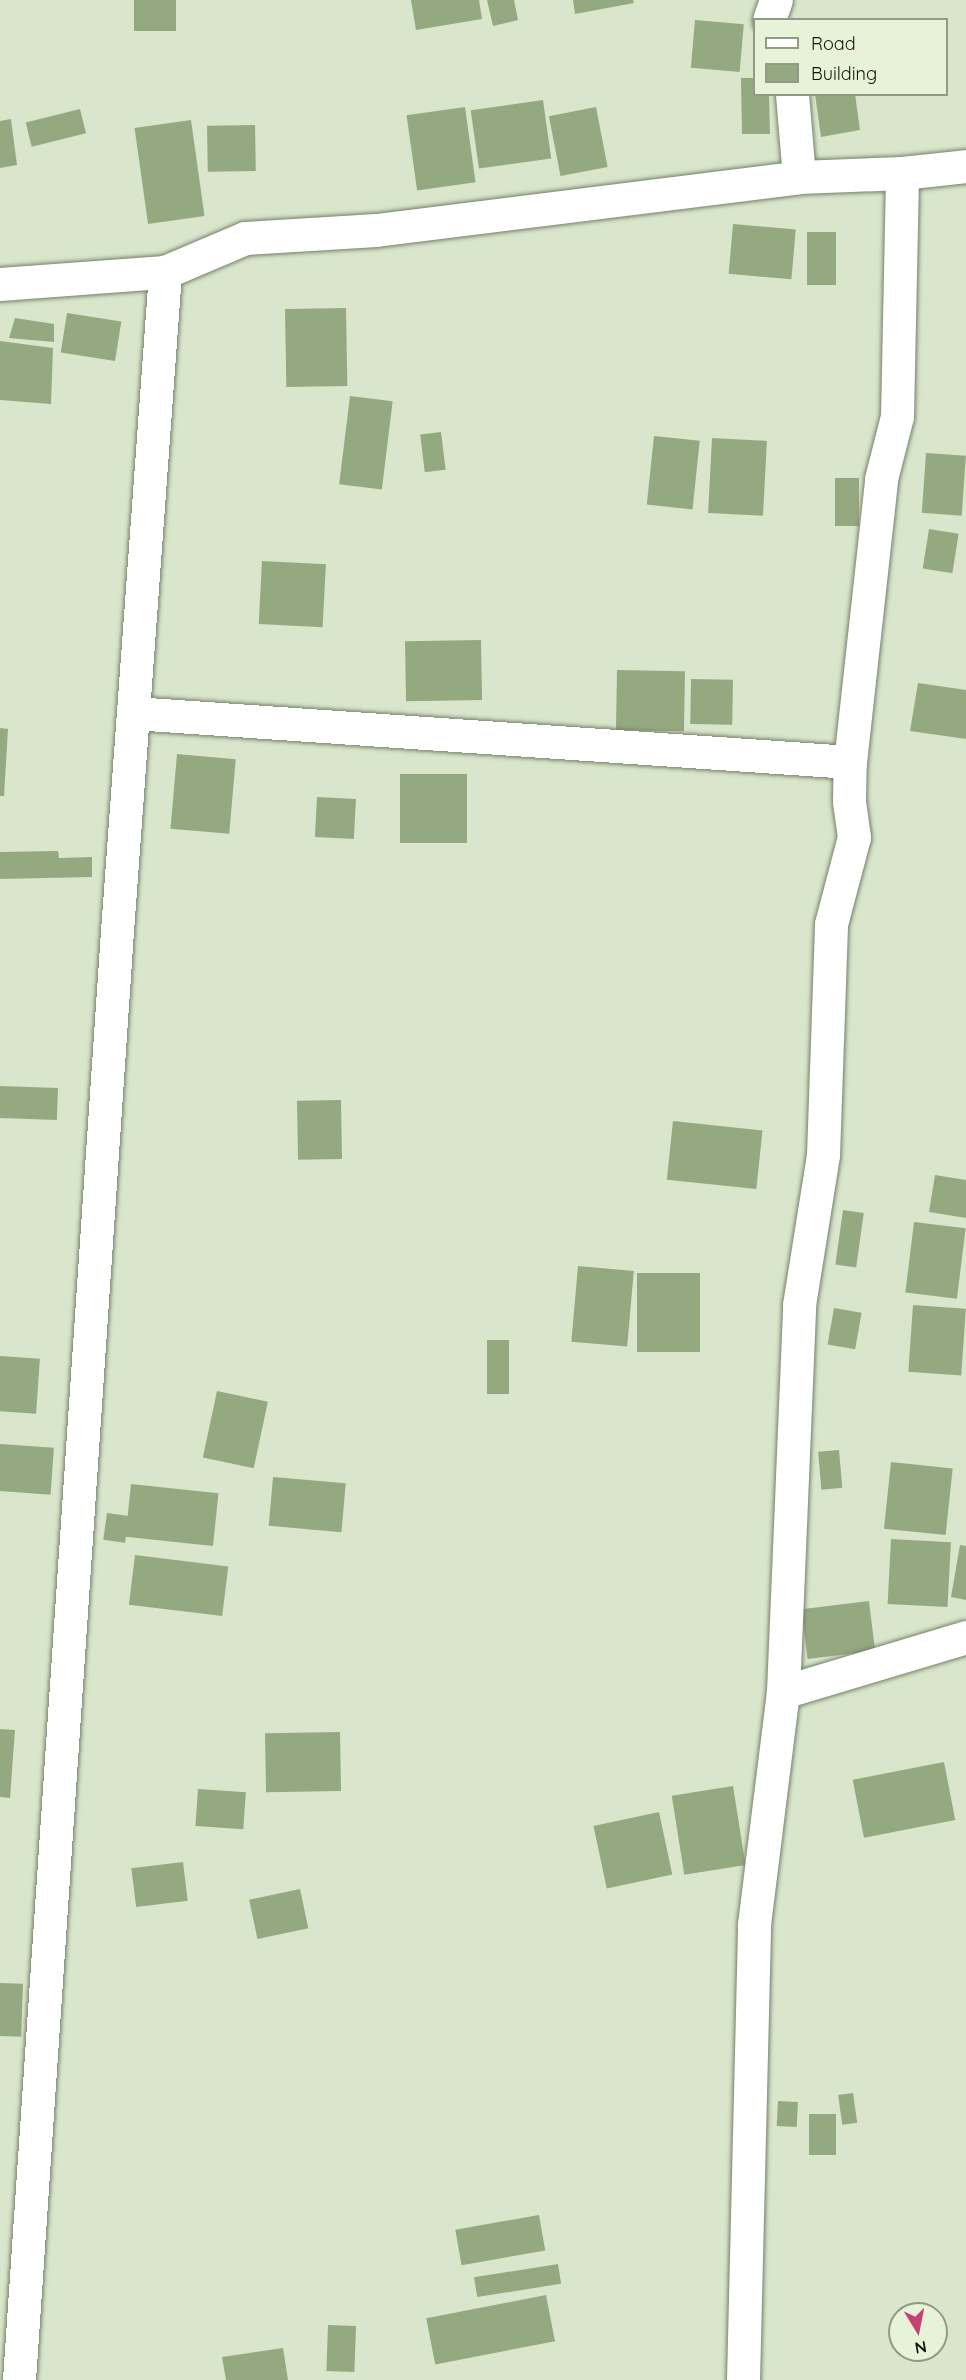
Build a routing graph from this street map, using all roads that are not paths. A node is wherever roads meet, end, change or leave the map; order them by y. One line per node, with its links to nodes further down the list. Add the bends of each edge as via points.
1 (776, 0): 2 (street)
2 (769, 18)
3 (792, 96): 6 (street)
4 (966, 166): 5 (street)
5 (902, 173): 6 (street); 10 (street, via 897,416 881,479)
6 (799, 177): 7 (street, via 376,230 245,238)
7 (165, 272): 8 (street); 9 (street)
8 (0, 284)
9 (133, 713): 10 (street); 13 (street)
10 (850, 762): 12 (street, via 849,801 854,837 831,924 823,1155 799,1305)
11 (966, 1637): 12 (street)
12 (783, 1692): 14 (street, via 754,1924)
13 (19, 2380)
14 (743, 2380)

